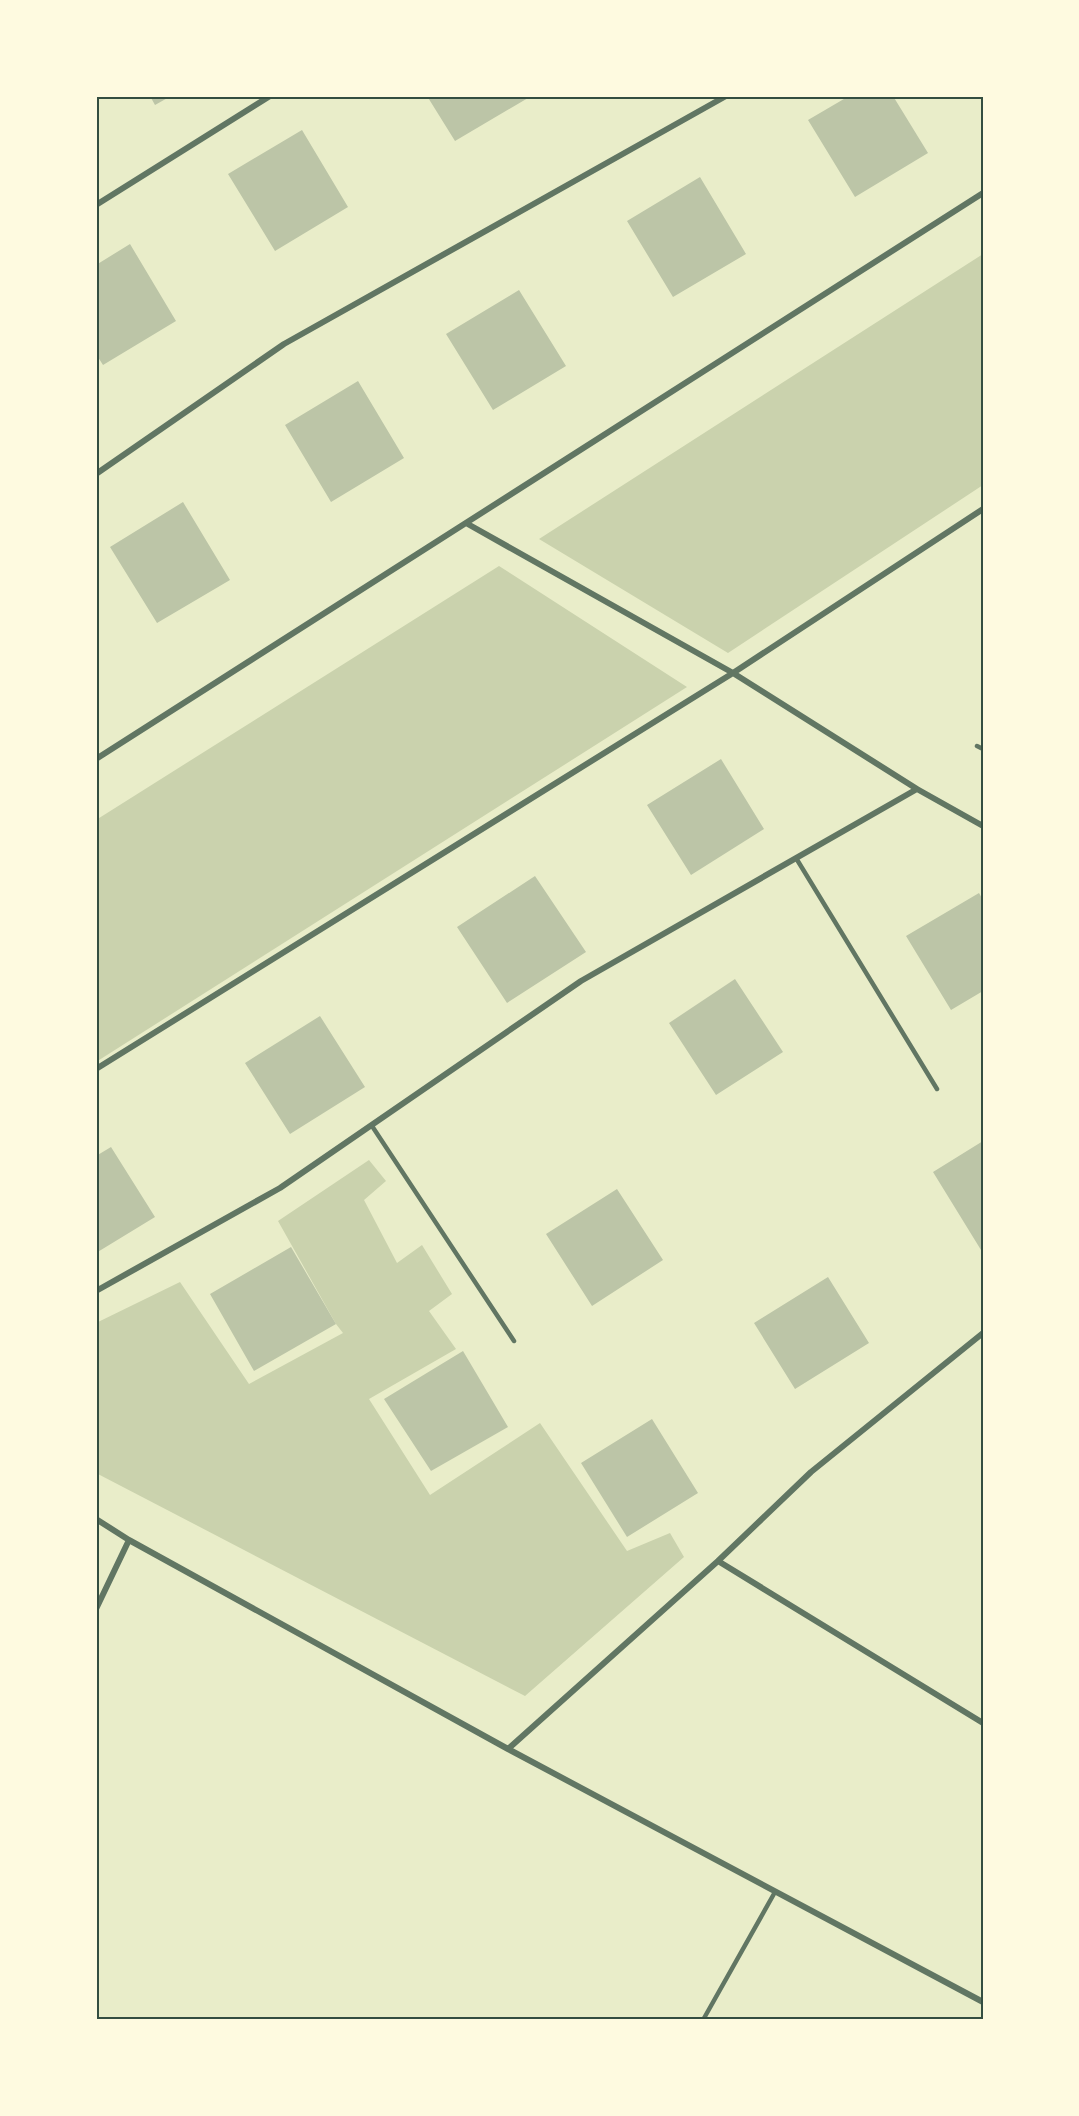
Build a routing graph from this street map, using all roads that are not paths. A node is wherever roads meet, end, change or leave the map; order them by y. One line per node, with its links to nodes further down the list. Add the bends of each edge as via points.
1 (270, 96): 4 (street)
2 (726, 96): 5 (street, via 284,344)
3 (983, 193): 7 (street)
4 (96, 205)
5 (96, 474)
6 (983, 509): 8 (street)
7 (466, 523): 8 (street); 11 (street)
8 (733, 673): 12 (street); 15 (street)
9 (977, 746): 10 (lane)
10 (983, 749)
11 (96, 759)
12 (917, 789): 13 (street); 14 (street)
13 (983, 826)
14 (796, 858): 16 (lane); 17 (street, via 581,981)
15 (96, 1069)
16 (937, 1089)
17 (372, 1126): 18 (street, via 280,1188); 20 (lane)
18 (96, 1291)
19 (983, 1333): 23 (street, via 811,1472)
20 (514, 1341)
21 (96, 1519): 22 (street)
22 (129, 1540): 24 (street); 26 (street)
23 (718, 1561): 25 (street); 26 (street)
24 (96, 1609)
25 (983, 1723)
26 (508, 1749): 27 (street)
27 (775, 1892): 28 (street); 29 (lane)
28 (983, 2002)
29 (703, 2020)

